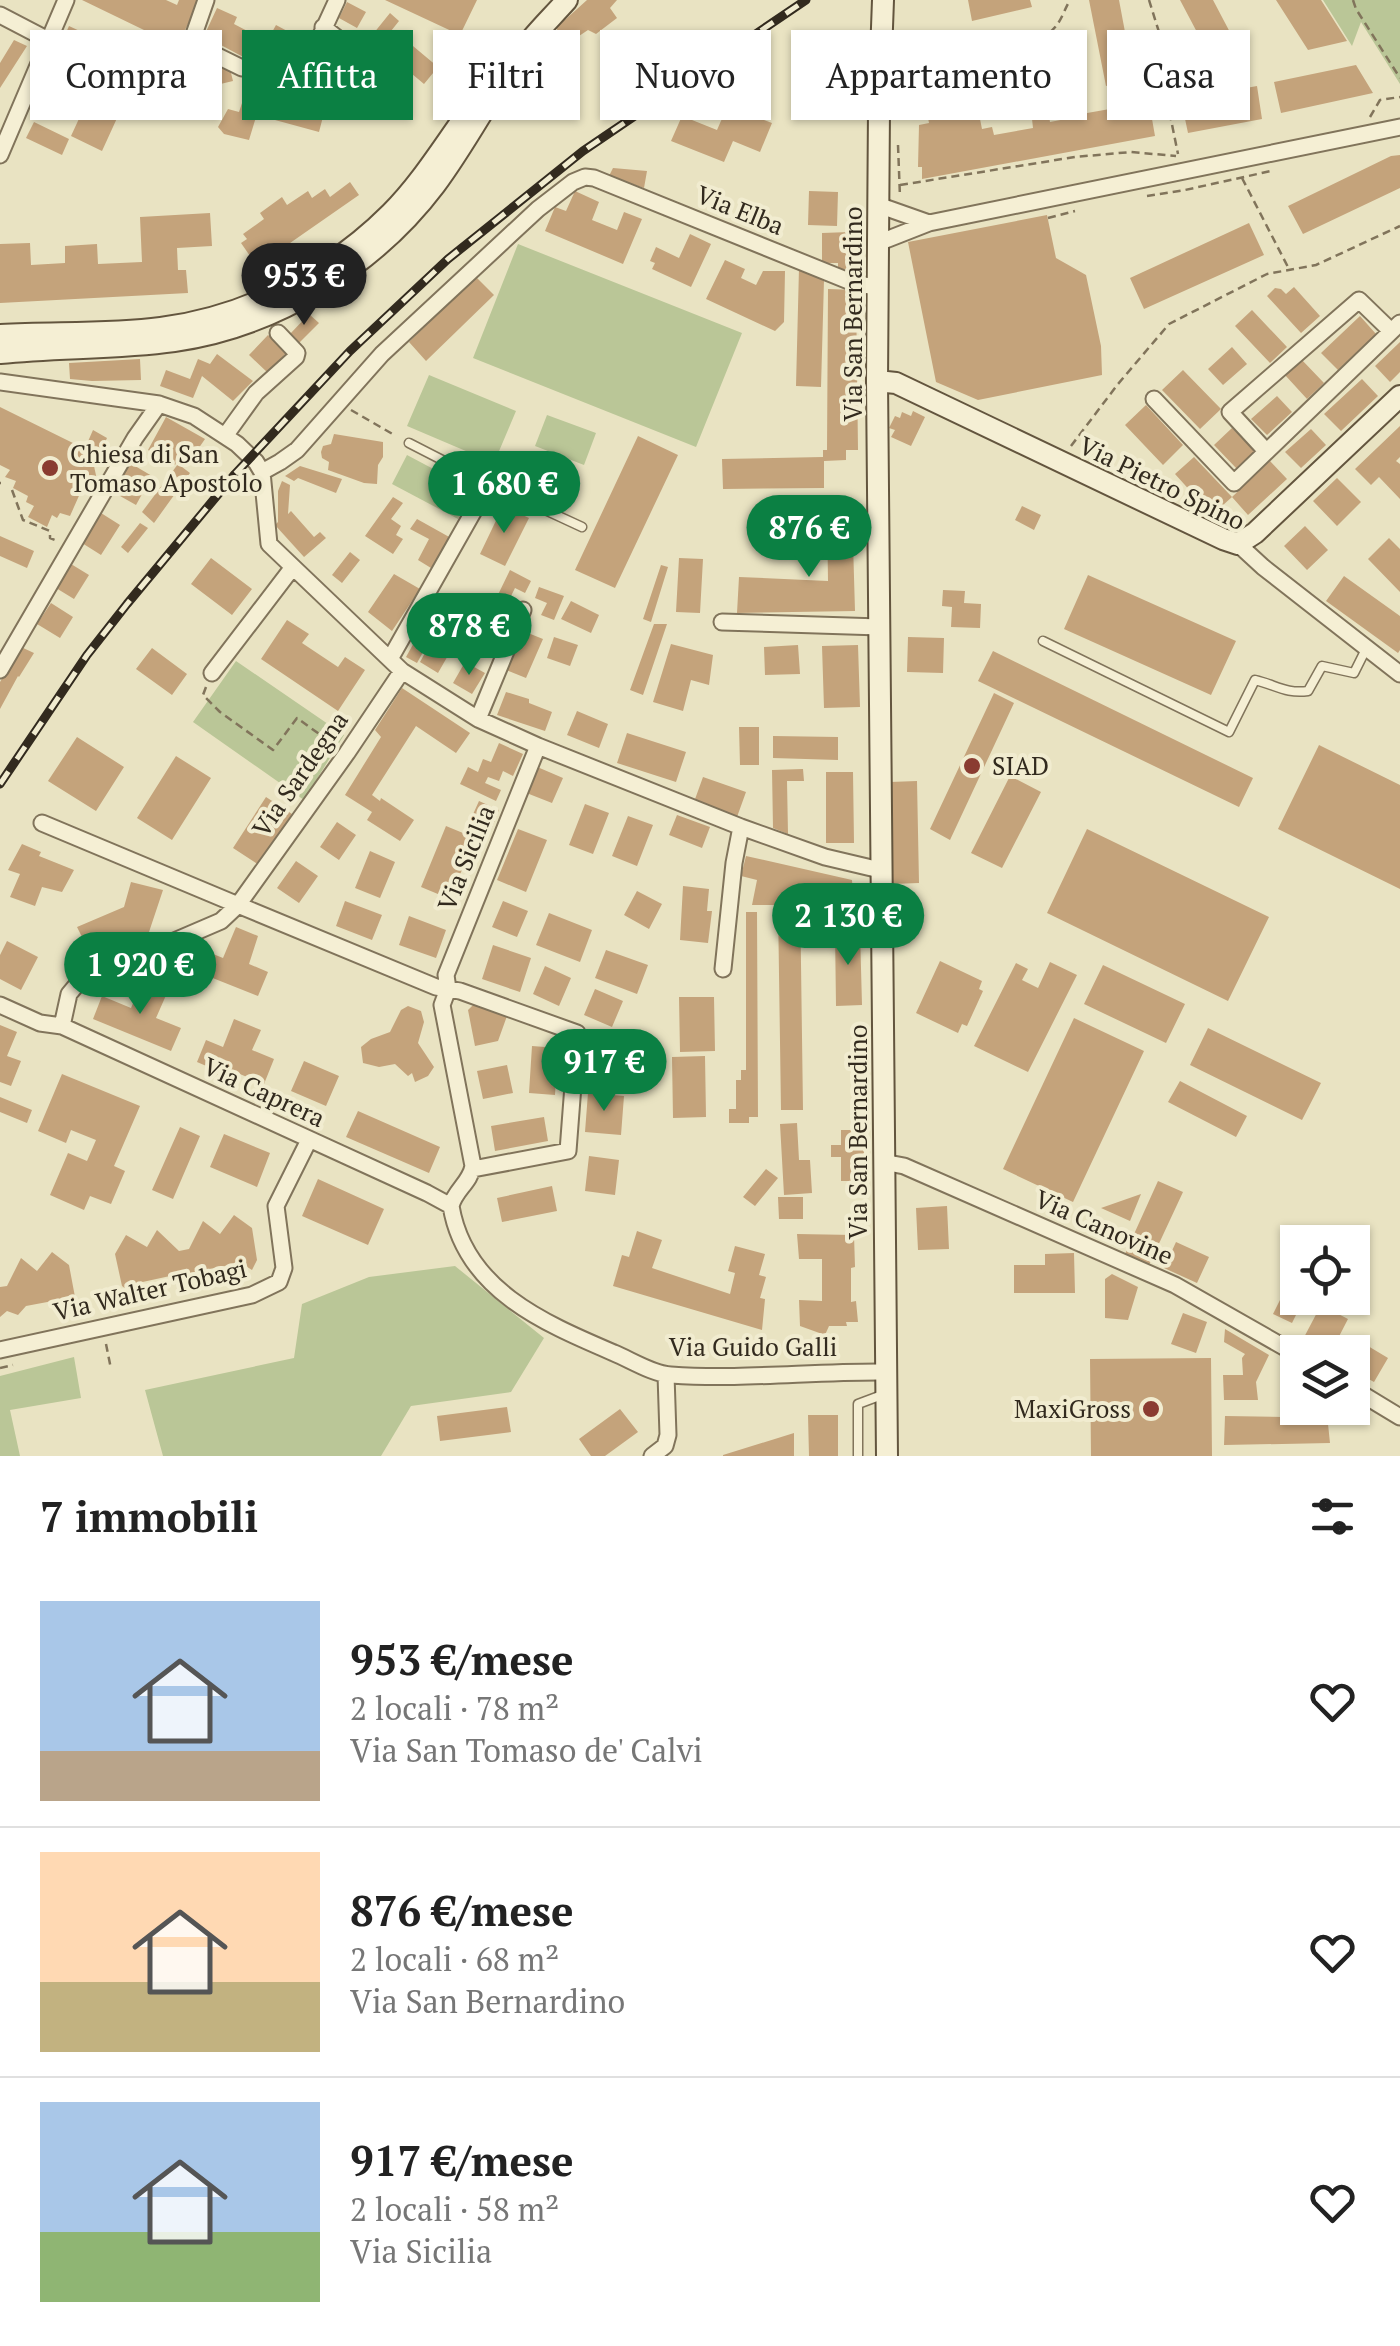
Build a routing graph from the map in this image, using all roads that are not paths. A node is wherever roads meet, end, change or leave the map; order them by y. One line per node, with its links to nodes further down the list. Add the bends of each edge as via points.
1 (66, 0): 9 (street)
2 (206, 0): 10 (street)
3 (337, 0): 8 (street)
4 (551, 0): 25 (main road, via 407,196 366,237 314,273 199,322)
5 (567, 0): 26 (main road, via 522,51 418,206 312,293 199,337)
6 (883, 0): 19 (main road, Via San Bernardino)
7 (0, 15): 13 (street)
8 (323, 27): 11 (street); 12 (street)
9 (52, 30)
10 (196, 30)
11 (322, 30)
12 (327, 30)
13 (30, 31)
14 (222, 58): 15 (street)
15 (242, 68)
16 (30, 88): 18 (street)
17 (1400, 128): 20 (street)
18 (0, 156)
19 (878, 205): 20 (street); 21 (main road, Via San Bernardino)
20 (930, 223): 21 (street)
21 (878, 243): 22 (main road, Via San Bernardino)
22 (878, 287): 27 (main road, Via San Bernardino); 36 (street, Via Elba, via 585,177 538,209 382,354 296,450)
23 (1398, 325): 35 (street); 35 (street, via 1359,300 1230,412)
24 (278, 333): 33 (street, via 296,358 256,393)
25 (0, 335)
26 (0, 353): 29 (street)
27 (877, 381): 39 (main road, Via Pietro Spino, via 896,383); 43 (main road, Via San Bernardino)
28 (0, 382): 29 (street)
29 (19, 383): 32 (street)
30 (1400, 396): 39 (main road)
31 (1154, 399): 35 (street, via 1234,482)
32 (159, 404): 33 (street); 47 (street)
33 (225, 436): 36 (street)
34 (408, 443): 37 (lane)
35 (1266, 451)
36 (262, 472): 40 (street, via 269,544)
37 (489, 484): 38 (lane); 46 (street, Via Sardegna)
38 (582, 527)
39 (1238, 544): 45 (street, Via Pietro Spino)
40 (293, 567): 46 (street); 48 (street)
41 (523, 610): 50 (street)
42 (722, 622): 43 (street)
43 (880, 627): 54 (main road, Via San Bernardino)
44 (1042, 641): 45 (lane, via 1229,732 1254,680 1308,692 1322,666 1354,673)
45 (1367, 647): 49 (street, Via Pietro Spino)
46 (396, 665): 50 (street); 55 (street, Via Sardegna, via 346,753)
47 (0, 670)
48 (212, 674)
49 (1400, 674)
50 (478, 719): 51 (street)
51 (538, 746): 53 (street); 57 (street, Via Sicilia, via 446,976)
52 (42, 823): 55 (street)
53 (742, 827): 54 (street); 56 (street)
54 (880, 870): 61 (main road, Via San Bernardino)
55 (238, 905): 57 (street); 59 (street, Via Sardegna, via 221,922 79,982 69,994)
56 (723, 969)
57 (448, 989): 62 (street, Via Sicilia, via 442,1006); 62 (street, via 577,1033 568,1151)
58 (0, 1005): 59 (street, Via Caprera)
59 (62, 1026): 60 (street, Via Caprera)
60 (309, 1140): 63 (street, Via Caprera); 65 (street, Via Walter Tobagi, via 276,1206 284,1268 279,1282 252,1295)
61 (883, 1162): 64 (street, Via Canovine, via 1175,1285); 67 (main road, Via San Bernardino)
62 (473, 1169): 63 (street)
63 (451, 1206): 66 (street, Via Guido Galli, via 470,1258 515,1305)
64 (1280, 1345)
65 (0, 1350)
66 (666, 1375): 67 (street, Via Guido Galli); 70 (street, via 668,1435)
67 (887, 1382): 71 (lane, via 858,1404); 72 (main road, Via San Bernardino)
68 (1370, 1399): 69 (street)
69 (1400, 1417)
70 (652, 1456)
71 (858, 1456)
72 (887, 1456)

